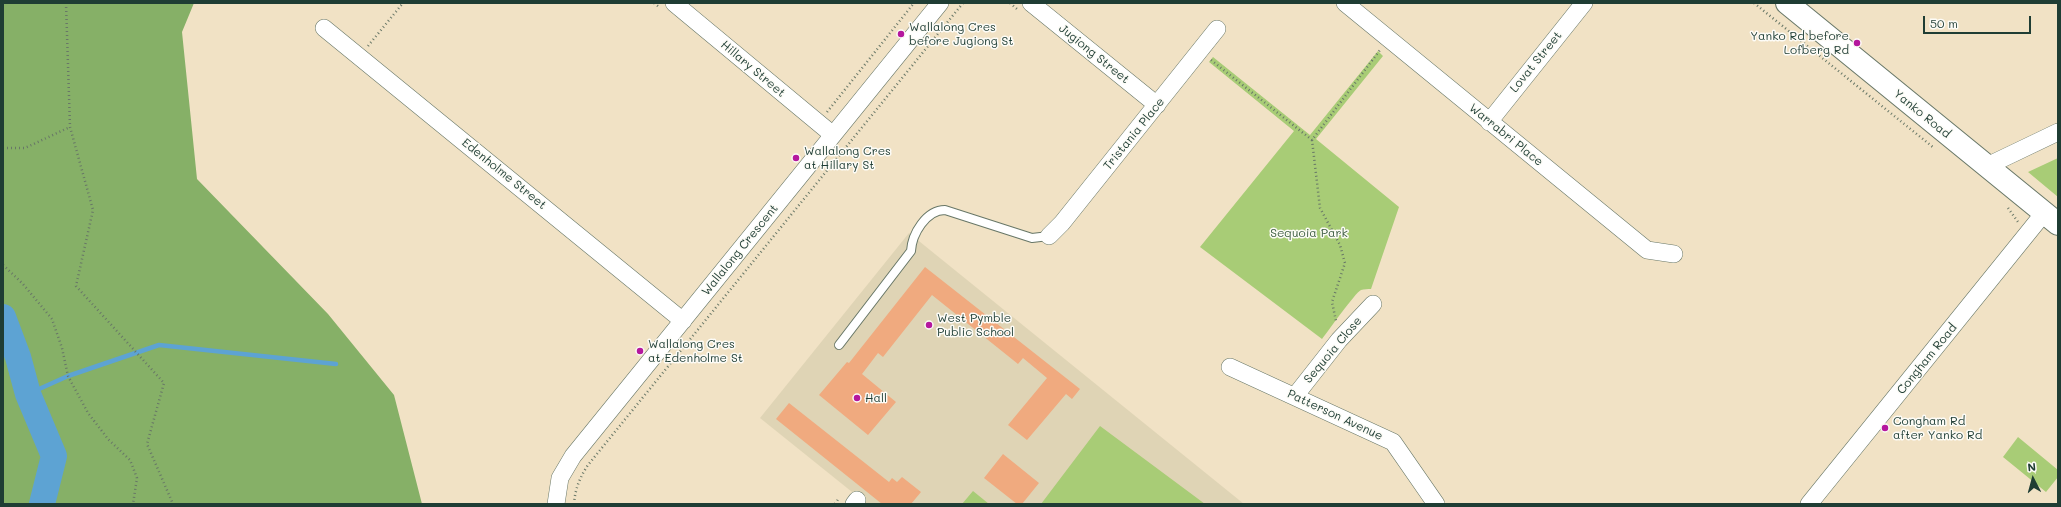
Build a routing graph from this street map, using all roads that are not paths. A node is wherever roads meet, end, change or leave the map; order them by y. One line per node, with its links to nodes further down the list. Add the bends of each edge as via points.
1 (674, 3): 12 (street, Hillary Street)
2 (940, 3): 12 (street, Wallalong Crescent)
3 (1031, 3): 9 (street, Jugiong Street)
4 (1345, 3): 10 (street, Warrabri Place)
5 (1584, 3): 10 (street, Lovat Street)
6 (1787, 3): 13 (main road, Yanko Road)
7 (324, 28): 18 (street, Edenholme Street)
8 (1217, 29): 9 (street, Tristania Place)
9 (1157, 105): 15 (street, Tristania Place)
10 (1489, 122): 16 (street, Warrabri Place, via 1647,250)
11 (2058, 132): 13 (street)
12 (832, 135): 18 (street, Wallalong Crescent)
13 (1987, 166): 14 (main road, Yanko Road)
14 (2051, 219): 24 (street, Congham Road)
15 (1049, 236): 19 (lane, via 1032,238 945,210 937,210 930,214 912,239 911,251)
16 (1674, 254)
17 (1373, 304): 21 (street, Sequoia Close, via 1339,340)
18 (683, 321): 22 (street, Wallalong Crescent, via 566,466 560,478)
19 (839, 346)
20 (1230, 367): 21 (street, Patterson Avenue)
21 (1295, 396): 23 (street, Patterson Avenue, via 1392,442)
22 (556, 504)
23 (1436, 504)
24 (1809, 504)

